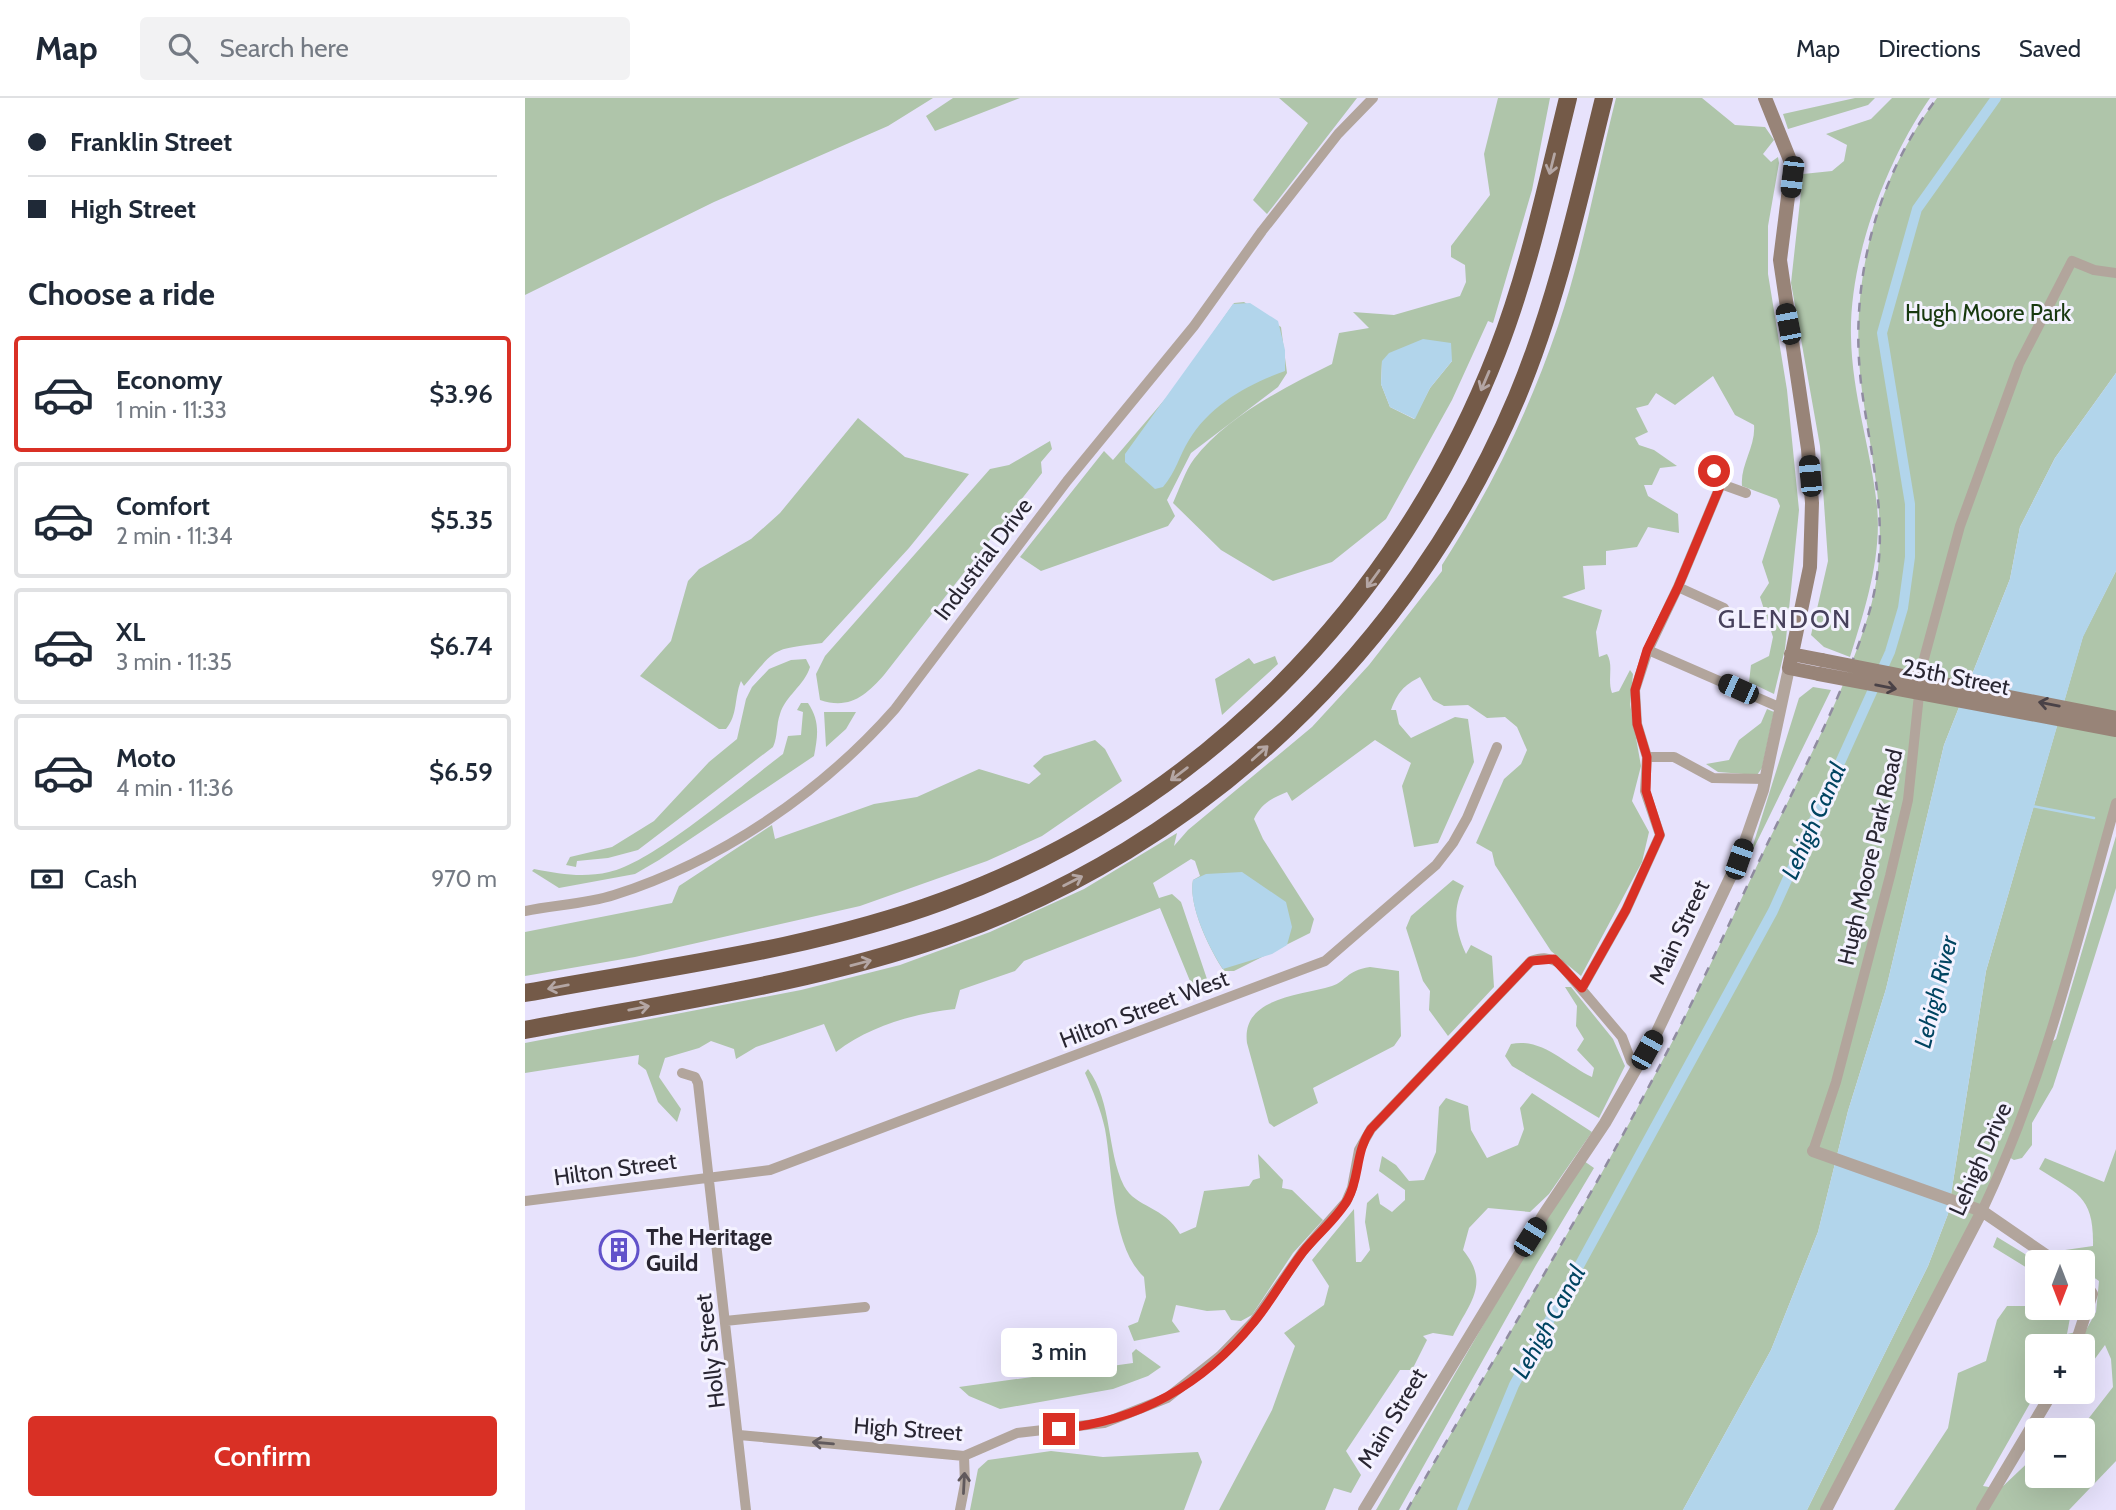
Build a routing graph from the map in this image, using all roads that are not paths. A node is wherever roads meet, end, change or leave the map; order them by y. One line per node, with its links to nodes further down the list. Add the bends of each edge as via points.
1 (1373, 98): 21 (street, Industrial Drive, via 1338,134 1194,326 1067,481 895,709 863,743 790,803 687,869 611,897)
2 (1568, 98): 23 (highway, one-way to 23, via 1516,297 1459,438 1429,495 1356,601 1294,674 1246,720 1114,818 1041,858 941,902 797,942)
3 (1604, 98): 24 (highway, one-way to 3, via 846,967 979,924 1043,897 1128,851 1194,807 1262,752 1380,628 1428,563 1480,475 1510,414 1540,335)
4 (1765, 98): 12 (main road, Main Street, via 1792,165 1780,260 1812,503 1809,567)
5 (2116, 273): 27 (street, Hugh Moore Park Road, via 2073,261 2019,364 1960,526 1922,666 1912,773 1893,863 1836,1082)
6 (1709, 463): 7 (street)
7 (1721, 484): 8 (street); 9 (street)
8 (1746, 494)
9 (1678, 587): 10 (street); 11 (street)
10 (1724, 608)
11 (1647, 650): 14 (street); 18 (street, via 1635,690 1637,724)
12 (1790, 661): 13 (main road, 25th Street); 14 (street, Main Street)
13 (1821, 667): 15 (main road, 25th Street, one-way to 13, bridge); 16 (main road, 25th Street, one-way to 16, bridge)
14 (1781, 708): 19 (street, Main Street)
15 (2116, 718)
16 (2116, 730)
17 (1497, 747): 28 (street, Hilton Street West, via 1454,843 1436,865 1325,961 770,1170)
18 (1647, 757): 19 (street, via 1674,757 1713,778); 22 (street, via 1646,791 1660,835 1626,910)
19 (1765, 779): 25 (street, Main Street, via 1739,859)
20 (2116, 803): 30 (street, Lehigh Drive, via 2047,1048)
21 (525, 911)
22 (1582, 988): 25 (street, High Street, via 1622,1037); 36 (street, High Street, via 1554,959 1531,961 1371,1129 1359,1150 1346,1202 1303,1251 1254,1321 1200,1374 1167,1398 1124,1417 1017,1433)
23 (525, 993)
24 (525, 1030)
25 (1638, 1067): 40 (street, Main Street)
26 (682, 1073): 28 (street, Holly Street, via 698,1083)
27 (1813, 1151): 30 (street)
28 (710, 1175): 29 (street, Hilton Street); 33 (street, Holly Street)
29 (525, 1201)
30 (1982, 1210): 31 (street); 41 (street, Lehigh Drive)
31 (2039, 1250)
32 (865, 1307): 33 (street)
33 (725, 1321): 35 (street, Holly Street)
34 (2045, 1404): 42 (street)
35 (739, 1434): 36 (street, High Street, one-way to 35); 37 (street, Holly Street)
36 (964, 1456): 39 (street, one-way to 36)
37 (746, 1509): 38 (street)
38 (733, 1510)
39 (960, 1510)
40 (1364, 1510)
41 (1826, 1510)
42 (1982, 1510)

